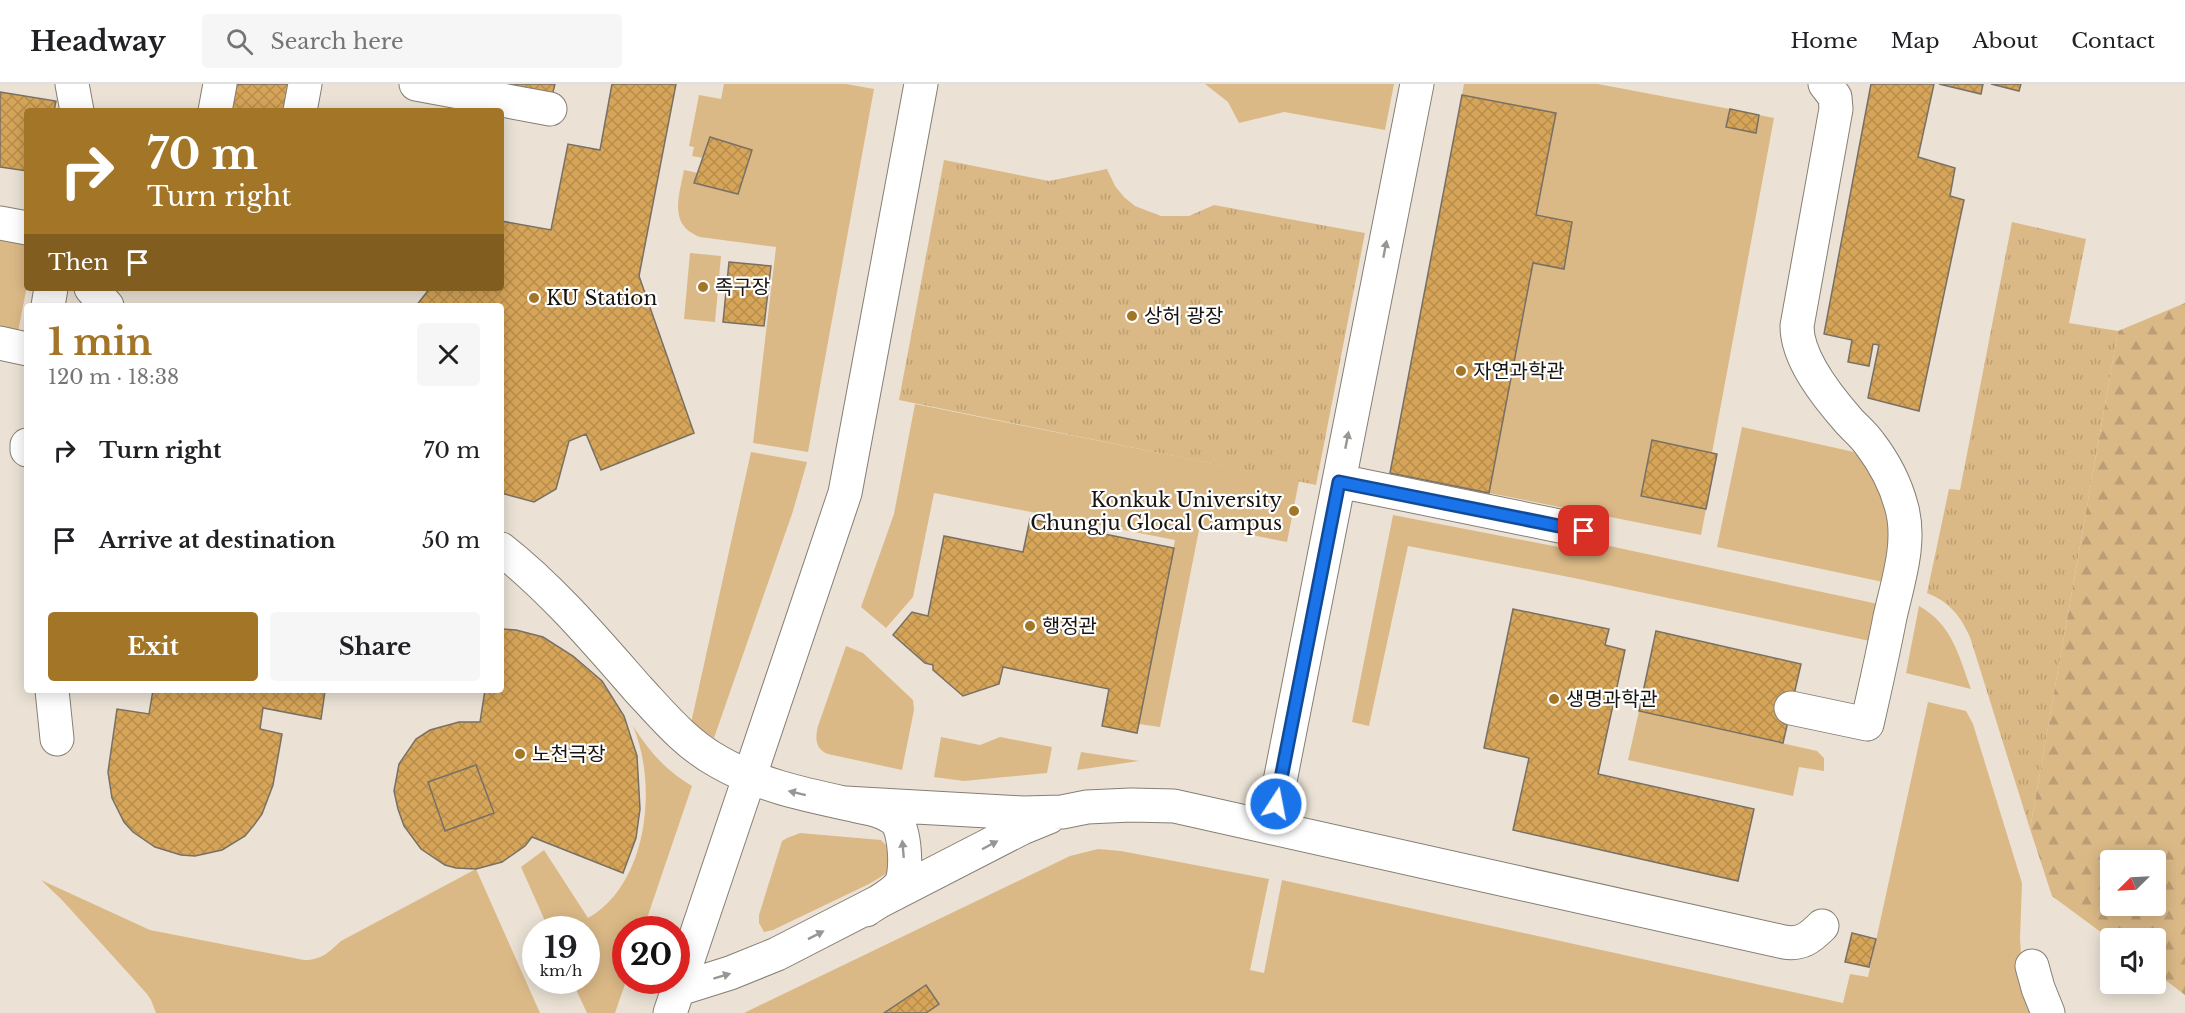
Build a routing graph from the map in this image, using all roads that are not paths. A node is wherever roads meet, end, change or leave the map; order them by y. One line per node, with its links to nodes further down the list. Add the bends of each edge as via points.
1 (72, 84): 8 (street)
2 (220, 84): 9 (street)
3 (305, 84): 10 (street)
4 (416, 84): 11 (street)
5 (921, 84): 24 (street, via 845,493)
6 (1417, 84): 18 (street, one-way to 6)
7 (1825, 84): 22 (street, via 1835,97 1836,109 1797,337 1802,354 1824,389 1880,457 1901,504 1906,531 1867,724)
8 (76, 108)
9 (216, 108)
10 (301, 108)
11 (550, 109)
12 (0, 223): 13 (street)
13 (24, 227)
14 (94, 291): 15 (street)
15 (104, 303)
16 (0, 344): 17 (street)
17 (24, 348)
18 (1339, 482): 19 (street); 27 (street)
19 (1584, 531)
20 (504, 552): 24 (street, via 542,585 676,731 716,761)
21 (52, 693): 23 (street)
22 (1791, 708)
23 (57, 739)
24 (750, 777): 25 (street, one-way to 24, via 786,790); 31 (street)
25 (845, 803): 26 (street); 28 (street, one-way to 25, via 903,879 902,834 890,816)
26 (1062, 812): 27 (street, via 1087,807 1174,806); 28 (street, one-way to 26, via 1022,828)
27 (1271, 827): 29 (street, via 1792,943 1808,939)
28 (866, 910): 31 (street, one-way to 28)
29 (1822, 926)
30 (2032, 966): 32 (street)
31 (674, 1001)
32 (2048, 1013)

